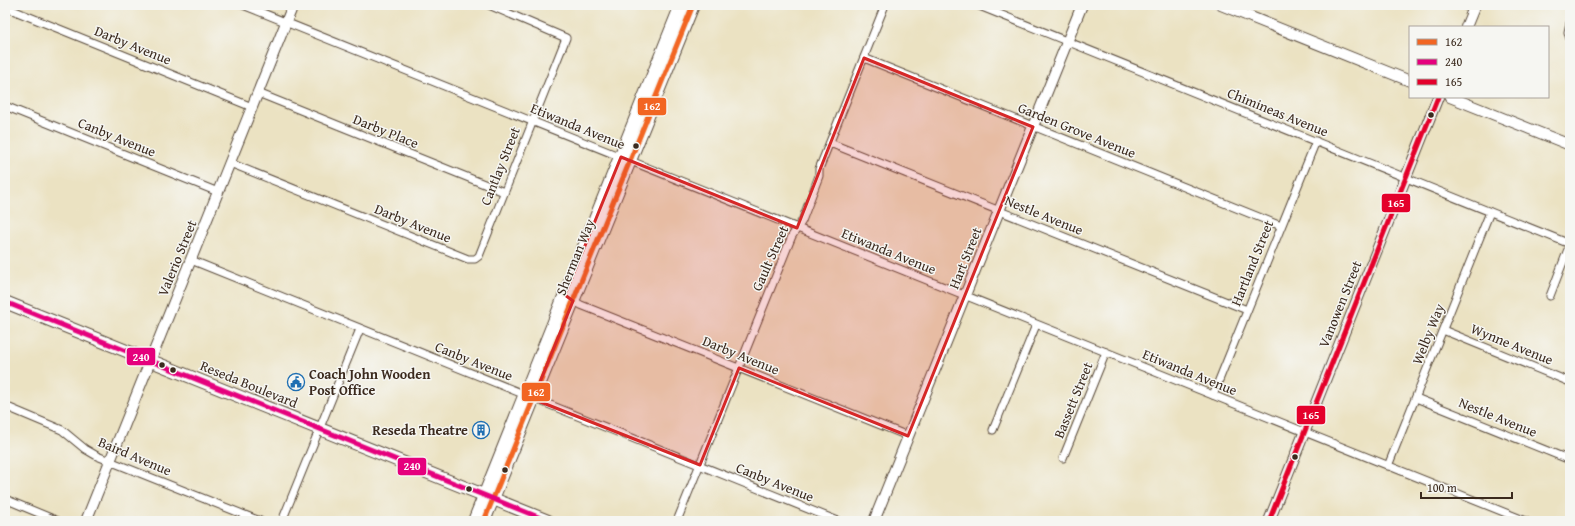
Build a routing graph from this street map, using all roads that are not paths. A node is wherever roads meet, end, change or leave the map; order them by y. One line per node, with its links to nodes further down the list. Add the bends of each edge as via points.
1 (243, 5): 13 (street, Etiwanda Avenue)
2 (293, 5): 13 (street, Valerio Street)
3 (490, 5): 25 (street, Cantlay Street, via 566,38)
4 (681, 5): 30 (main road, Sherman Way)
5 (693, 5): 30 (main road, Sherman Way)
6 (885, 5): 18 (street, Gault Street)
7 (977, 5): 17 (street, Chimineas Avenue)
8 (1082, 5): 17 (street, Hart Street)
9 (1221, 5): 19 (street)
10 (1462, 5): 12 (street)
11 (5, 7): 24 (street, Darby Avenue)
12 (1474, 7): 15 (street)
13 (286, 22): 20 (street, Valerio Street); 25 (street, Etiwanda Avenue)
14 (1570, 23): 16 (street)
15 (1466, 26)
16 (1569, 38)
17 (1067, 41): 26 (street, Hart Street); 27 (street, Chimineas Avenue)
18 (864, 58): 26 (street, Garden Grove Avenue); 28 (street, Gault Street)
19 (1409, 80)
20 (258, 93): 24 (street, Valerio Street); 34 (street, Darby Place)
21 (1438, 98): 32 (street, Vanowen Street)
22 (1452, 98): 29 (street)
23 (5, 106): 33 (street, Canby Avenue)
24 (252, 107): 31 (street, Valerio Street)
25 (532, 121): 30 (street, Etiwanda Avenue); 34 (street, Cantlay Street)
26 (1033, 127): 35 (street, Hart Street); 37 (street, Garden Grove Avenue)
27 (1316, 141): 32 (street, Chimineas Avenue); 37 (street, Hartland Street)
28 (830, 143): 35 (street, Nestle Avenue); 38 (street, Gault Street, via 820,169 820,176)
29 (1570, 146)
30 (625, 159): 38 (street, Etiwanda Avenue); 44 (main road, Sherman Way)
31 (230, 163): 33 (street, Valerio Street); 40 (street, Darby Avenue, via 468,259)
32 (1406, 178): 36 (street, Chimineas Avenue); 60 (street, Vanowen Street)
33 (218, 192): 41 (street, Valerio Street)
34 (504, 192): 40 (street, Cantlay Street, via 479,256)
35 (1000, 211): 42 (street, Hart Street); 46 (street, Nestle Avenue)
36 (1490, 212): 39 (street, Chimineas Avenue); 49 (street, Welby Way)
37 (1281, 226): 46 (street, Hartland Street)
38 (797, 228): 42 (street, Etiwanda Avenue); 52 (street, Gault Street)
39 (1570, 244): 43 (street)
40 (475, 259)
41 (191, 260): 48 (street, Canby Avenue); 51 (street, Valerio Street)
42 (965, 295): 47 (street, Etiwanda Avenue); 61 (street, Hart Street)
43 (1550, 296)
44 (569, 298): 52 (street, Darby Avenue); 55 (main road, Sherman Way)
45 (5, 302): 51 (main road, Reseda Boulevard)
46 (1247, 310): 54 (street, Hartland Street)
47 (1036, 324): 50 (street, Etiwanda Avenue); 59 (street)
48 (360, 328): 55 (street, Canby Avenue); 58 (street)
49 (1443, 330): 53 (street, Wynne Avenue); 56 (street, Welby Way)
50 (1106, 352): 54 (street, Etiwanda Avenue); 62 (street, Bassett Street)
51 (150, 360): 58 (main road, Reseda Boulevard); 64 (street, Valerio Street)
52 (739, 368): 61 (street, Darby Avenue); 65 (street, Gault Street)
53 (1570, 382)
54 (1213, 395): 60 (street, Etiwanda Avenue)
55 (529, 397): 65 (street, Canby Avenue); 67 (main road, Sherman Way)
56 (1416, 398): 63 (street, Nestle Avenue); 66 (street, Welby Way)
57 (5, 406): 64 (street, Baird Avenue, via 62,430 89,451)
58 (319, 429): 67 (main road, Reseda Boulevard); 72 (street)
59 (994, 430)
60 (1304, 432): 66 (street, Etiwanda Avenue); 79 (street, Vanowen Street)
61 (908, 436): 78 (street, Hart Street)
62 (1063, 458)
63 (1570, 460)
64 (110, 461): 70 (street, Valerio Street); 71 (street, Baird Avenue)
65 (700, 466): 76 (street, Gault Street); 77 (street, Canby Avenue)
66 (1388, 466): 80 (street, Etiwanda Avenue)
67 (489, 497): 73 (main road, Sherman Way); 74 (main road, Sherman Way); 75 (main road, Reseda Boulevard)
68 (5, 499): 69 (street)
69 (58, 521)
70 (86, 521)
71 (260, 521)
72 (282, 521)
73 (474, 521)
74 (484, 521)
75 (548, 521)
76 (677, 521)
77 (838, 521)
78 (874, 521)
79 (1268, 521)
80 (1526, 521)

